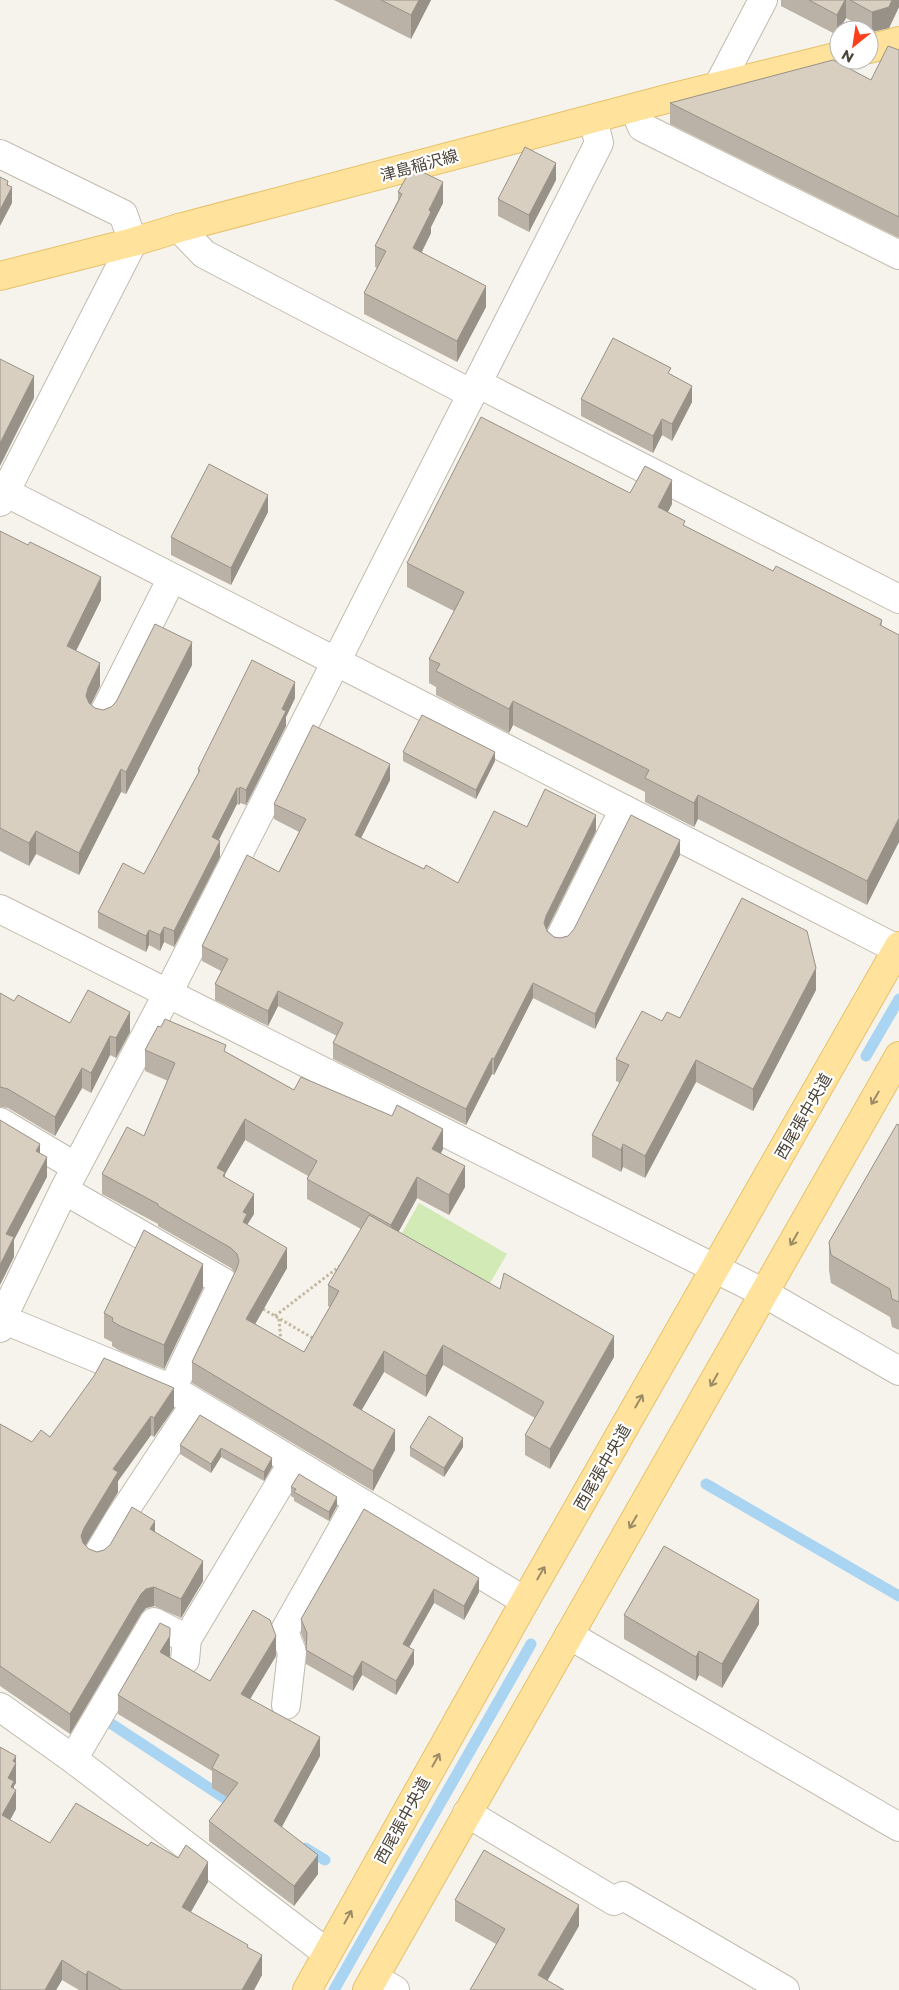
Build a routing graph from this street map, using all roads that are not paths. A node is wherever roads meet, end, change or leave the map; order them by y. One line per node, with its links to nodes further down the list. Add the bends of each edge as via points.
1 (763, 0): 5 (street)
2 (899, 41): 3 (main road)
3 (879, 46)
4 (829, 58): 5 (main road, 津島稲沢線)
5 (718, 86): 6 (main road, 津島稲沢線)
6 (634, 108): 7 (main road, 津島稲沢線); 11 (street, via 642,126)
7 (593, 119): 9 (main road, 津島稲沢線); 13 (street, via 599,143)
8 (0, 154): 10 (street, via 123,214)
9 (179, 228): 10 (main road, 津島稲沢線); 13 (street, via 204,254)
10 (133, 242): 12 (main road, 津島稲沢線); 14 (street)
11 (899, 255)
12 (0, 276)
13 (475, 388): 16 (street); 17 (street)
14 (2, 497): 15 (street)
15 (172, 578): 17 (street); 18 (street)
16 (899, 599)
17 (336, 662): 19 (street); 23 (street)
18 (102, 717)
19 (624, 809): 21 (street); 22 (street)
20 (0, 909): 23 (street)
21 (560, 938)
22 (898, 947): 27 (main road, 西尾張中央道)
23 (168, 993): 26 (street); 27 (street)
24 (899, 1056): 28 (main road, one-way to 28)
25 (0, 1122): 26 (street)
26 (70, 1179): 29 (street); 31 (street, via 223,1282)
27 (716, 1268): 28 (street); 36 (main road, 西尾張中央道, one-way to 27)
28 (764, 1293): 30 (street); 37 (main road, one-way to 37)
29 (1, 1321): 31 (street)
30 (899, 1371)
31 (172, 1389): 32 (street)
32 (195, 1404): 33 (street); 35 (street)
33 (293, 1462): 34 (street); 40 (street, via 186,1649 154,1622)
34 (358, 1501): 36 (street); 38 (street, via 284,1632 292,1652)
35 (97, 1556)
36 (525, 1601): 43 (main road, 西尾張中央道, one-way to 36)
37 (569, 1635): 41 (main road); 42 (street)
38 (286, 1705)
39 (0, 1707): 40 (street)
40 (72, 1758): 43 (street)
41 (467, 1813): 44 (main road); 46 (street, via 614,1901 623,1896)
42 (899, 1827)
43 (327, 1953): 45 (main road, 西尾張中央道)
44 (379, 1986)
45 (306, 1990)
46 (785, 1990)

